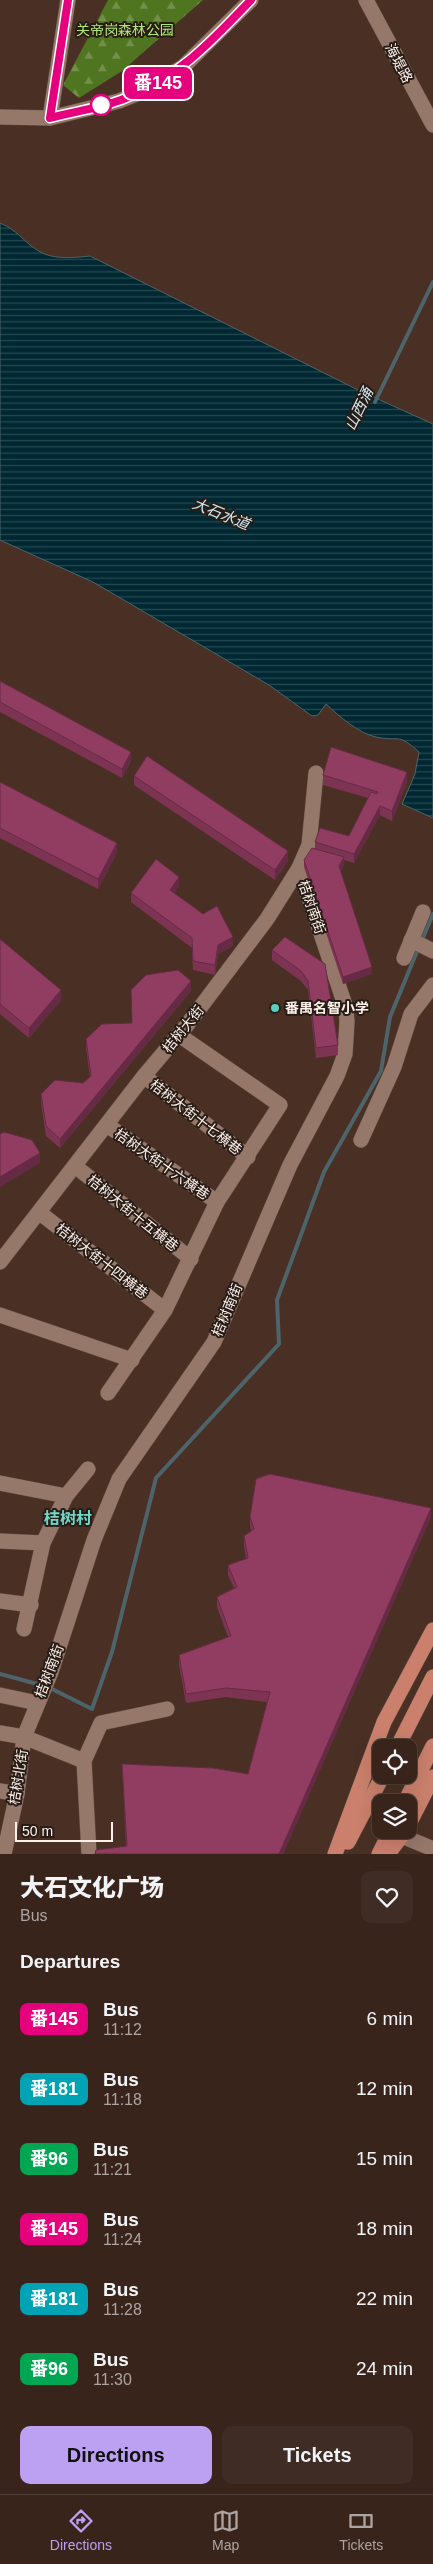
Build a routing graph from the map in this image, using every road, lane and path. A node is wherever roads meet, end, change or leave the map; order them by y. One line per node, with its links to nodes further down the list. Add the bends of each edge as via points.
1 (68, 0): 5 (street)
2 (251, 0): 5 (street, via 203,50 161,81 119,101)
3 (366, 0): 6 (street, 海堤路)
4 (0, 116): 5 (street)
5 (50, 118)
6 (433, 125)
7 (316, 773): 8 (street, 桔树大街, via 309,845)
8 (299, 868): 14 (street, 桔树大街, via 267,919); 39 (street, 桔树南街, via 346,1008 345,1054 337,1076 290,1165 214,1342 119,1478)
9 (423, 912): 10 (street)
10 (411, 940): 11 (street); 12 (street)
11 (433, 951)
12 (404, 958)
13 (433, 985): 17 (street, via 411,1014 394,1067)
14 (179, 1034): 15 (street, 桔树大街); 18 (street, via 280,1105)
15 (144, 1076): 16 (street, 桔树大街); 18 (street, 桔树大街十七横巷)
16 (107, 1125): 19 (street, 桔树大街); 20 (street, 桔树大街十六横巷)
17 (361, 1140)
18 (248, 1157): 20 (street)
19 (75, 1166): 21 (street, 桔树大街); 22 (street, 桔树大街十五横巷)
20 (218, 1202): 22 (street)
21 (40, 1213): 23 (street, 桔树大街); 24 (street, 桔树大街十四横巷)
22 (191, 1259): 24 (street)
23 (0, 1262)
24 (165, 1310): 26 (street)
25 (0, 1315): 26 (street)
26 (132, 1360): 27 (street)
27 (108, 1393)
28 (88, 1469): 30 (street)
29 (2, 1481): 30 (street)
30 (66, 1496): 32 (street)
31 (0, 1541): 32 (street)
32 (43, 1543): 34 (street)
33 (0, 1601): 34 (street)
34 (31, 1605): 35 (street)
35 (24, 1629)
36 (433, 1630): 58 (main road, via 384,1722)
37 (433, 1677): 43 (main road)
38 (0, 1695): 39 (street)
39 (38, 1701): 42 (street, 桔树南街)
40 (168, 1709): 45 (street, via 101,1723)
41 (0, 1733): 42 (street)
42 (24, 1737): 45 (street, 桔树北街); 49 (street, 桔树北街)
43 (402, 1739)
44 (433, 1746): 50 (main road)
45 (84, 1761): 57 (street)
46 (433, 1776): 51 (main road)
47 (378, 1784): 59 (main road)
48 (0, 1791): 49 (street)
49 (16, 1794): 56 (street, 桔树北街)
50 (409, 1794)
51 (417, 1804)
52 (393, 1839): 60 (main road)
53 (397, 1839): 61 (main road)
54 (417, 1839): 55 (street)
55 (433, 1849)
56 (3, 1852)
57 (89, 1854)
58 (336, 1854)
59 (342, 1854)
60 (379, 1854)
61 (388, 1854)

